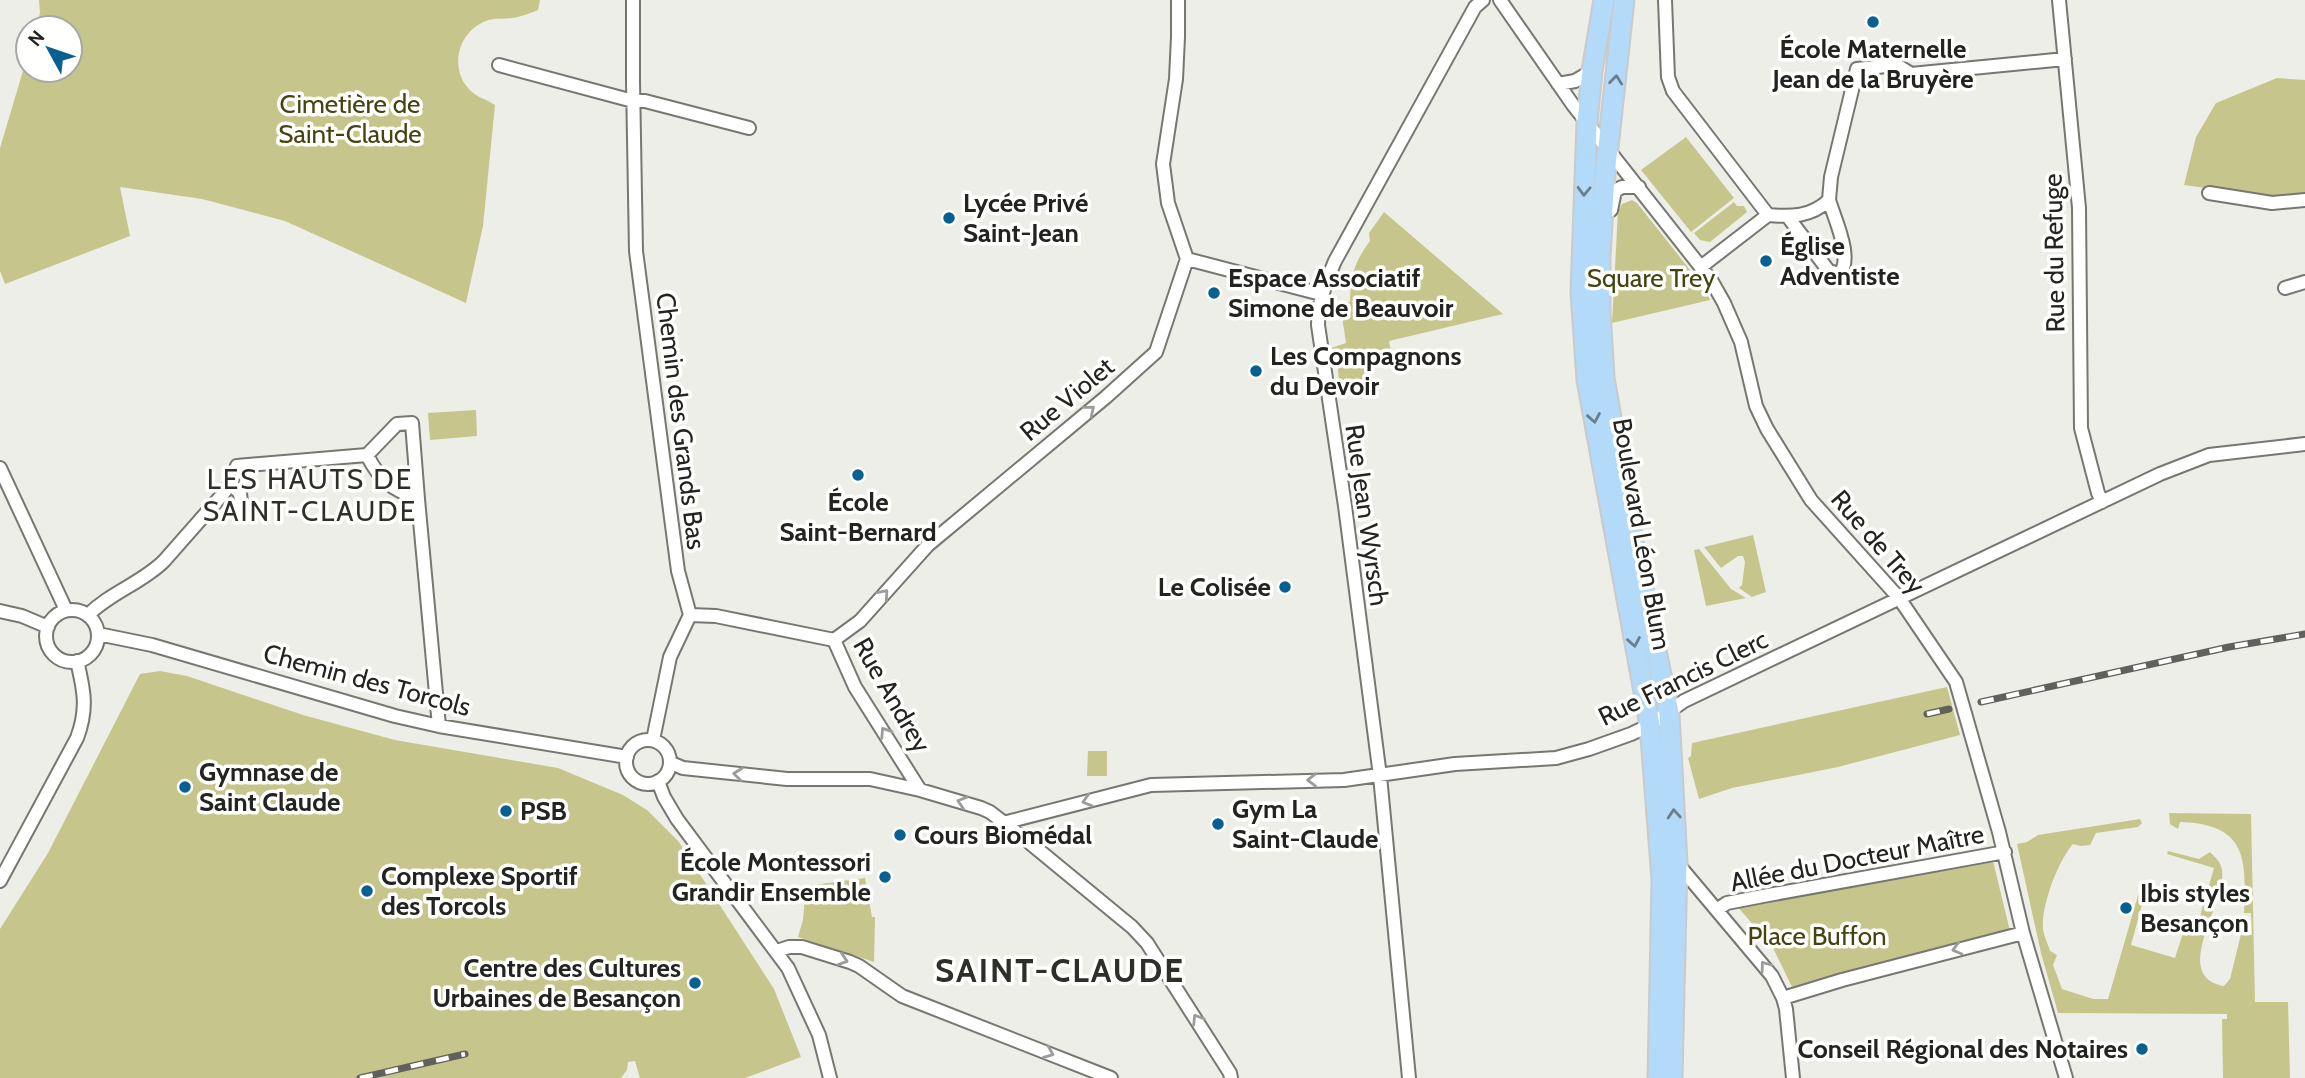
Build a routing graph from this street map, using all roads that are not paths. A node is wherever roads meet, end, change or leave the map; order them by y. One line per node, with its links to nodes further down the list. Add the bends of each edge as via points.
1 (633, 0): 13 (street, Chemin des Grands Bas)
2 (1178, 0): 23 (street, via 1176,79 1163,164 1168,203)
3 (1483, 0): 27 (street, Rue Jean Wyrsch, via 1382,173)
4 (1500, 0): 12 (street, Rue de Trey)
5 (1604, 0): 11 (main road, Boulevard Léon Blum)
6 (1624, 0): 16 (main road, Boulevard Léon Blum, one-way to 6)
7 (1665, 0): 21 (street, via 1668,76 1674,90)
8 (2059, 0): 9 (street, Rue du Refuge)
9 (2065, 59): 19 (street, via 1911,74 1898,65 1857,69); 34 (street, Rue du Refuge, via 2079,208 2081,428)
10 (499, 65): 13 (street)
11 (1592, 71): 12 (street, via 1575,81); 14 (main road, Boulevard Léon Blum)
12 (1558, 83): 14 (street, Rue de Trey)
13 (633, 101): 15 (street); 40 (street, Chemin des Grands Bas, via 636,251 678,572)
14 (1587, 123): 16 (street, Rue de Trey); 46 (main road, Boulevard Léon Blum, one-way to 46, via 1581,292 1587,380)
15 (749, 128)
16 (1608, 148): 17 (street, Rue de Trey); 28 (main road, Boulevard Léon Blum)
17 (1639, 187): 24 (street, Rue de Trey); 28 (street, Boulevard Léon Blum, via 1622,187 1613,197)
18 (2209, 193): 20 (street, via 2272,203)
19 (1829, 200): 22 (street, via 1819,209); 22 (street, via 1846,257 1839,275 1828,270)
20 (2305, 200)
21 (1768, 215): 22 (street); 24 (street)
22 (1788, 217)
23 (1188, 259): 27 (street); 43 (street, Rue Violet, one-way to 23, via 860,621 928,545 1156,352)
24 (1702, 267): 36 (street, Rue de Trey, via 1741,342 1756,406 1767,429 1811,500)
25 (2305, 282): 26 (street)
26 (2285, 288)
27 (1321, 294): 51 (street, Rue Jean Wyrsch, via 1318,325)
28 (1600, 311): 45 (main road, Boulevard Léon Blum, via 1606,391)
29 (2305, 444): 34 (street, Rue Francis Clerc, via 2209,456)
30 (367, 455): 32 (street, via 237,466); 33 (street, via 388,484); 33 (street, via 397,424 412,423)
31 (0, 468): 37 (street)
32 (230, 484): 35 (street, via 240,493); 39 (street, via 154,571 104,600)
33 (418, 499): 47 (street)
34 (2102, 502): 36 (street, Rue Francis Clerc)
35 (242, 513)
36 (1899, 598): 45 (street, Rue Francis Clerc, via 1684,701); 55 (street, Rue de Trey, via 1956,682)
37 (66, 610): 39 (street); 41 (street)
38 (0, 611): 41 (street)
39 (89, 615): 42 (street)
40 (690, 615): 43 (street, Rue Andrey, via 728,618); 48 (street, via 670,657)
41 (48, 627): 44 (street, via 47,643 55,656)
42 (98, 635): 44 (street, via 90,654); 47 (street, Chemin des Torcols, via 152,645)
43 (834, 640): 53 (street, Rue Andrey, one-way to 43, via 856,687)
44 (77, 661): 57 (street, via 84,720)
45 (1669, 713): 46 (street, Rue Francis Clerc); 56 (main road, Boulevard Léon Blum, one-way to 45)
46 (1650, 725): 51 (street, Rue Francis Clerc, via 1556,758 1455,764); 66 (main road, Boulevard Léon Blum, via 1662,879)
47 (439, 726): 49 (street, Chemin des Torcols)
48 (653, 740): 49 (street, via 640,741); 50 (street, via 664,746)
49 (627, 757): 52 (street, via 628,771 638,781)
50 (670, 763): 52 (street); 53 (street, Rue Andrey, one-way to 50, via 870,779 787,779)
51 (1380, 776): 54 (street, Rue Francis Clerc, one-way to 54, via 1151,785); 65 (street, Rue Jean Wyrsch)
52 (658, 781): 60 (street, via 677,819)
53 (920, 790): 54 (street, Rue Andrey, one-way to 53, via 981,808)
54 (1003, 823): 64 (street, Rue Andrey, one-way to 54, via 1147,943)
55 (2004, 852): 58 (street, Allée du Docteur Maître, via 1727,903); 59 (street, Rue de Trey)
56 (1677, 863): 58 (street); 67 (main road, Boulevard Léon Blum)
57 (0, 881)
58 (1718, 909): 61 (street, one-way to 58, via 1763,963)
59 (2023, 933): 61 (street, one-way to 61); 69 (street, Rue de Trey)
60 (777, 951): 62 (street, via 819,1035); 63 (street, one-way to 63, via 802,947 850,962 902,996)
61 (1783, 998): 68 (street)
62 (830, 1078)
63 (1111, 1078)
64 (1231, 1078)
65 (1409, 1078)
66 (1658, 1078)
67 (1672, 1078)
68 (1793, 1078)
69 (2066, 1078)

